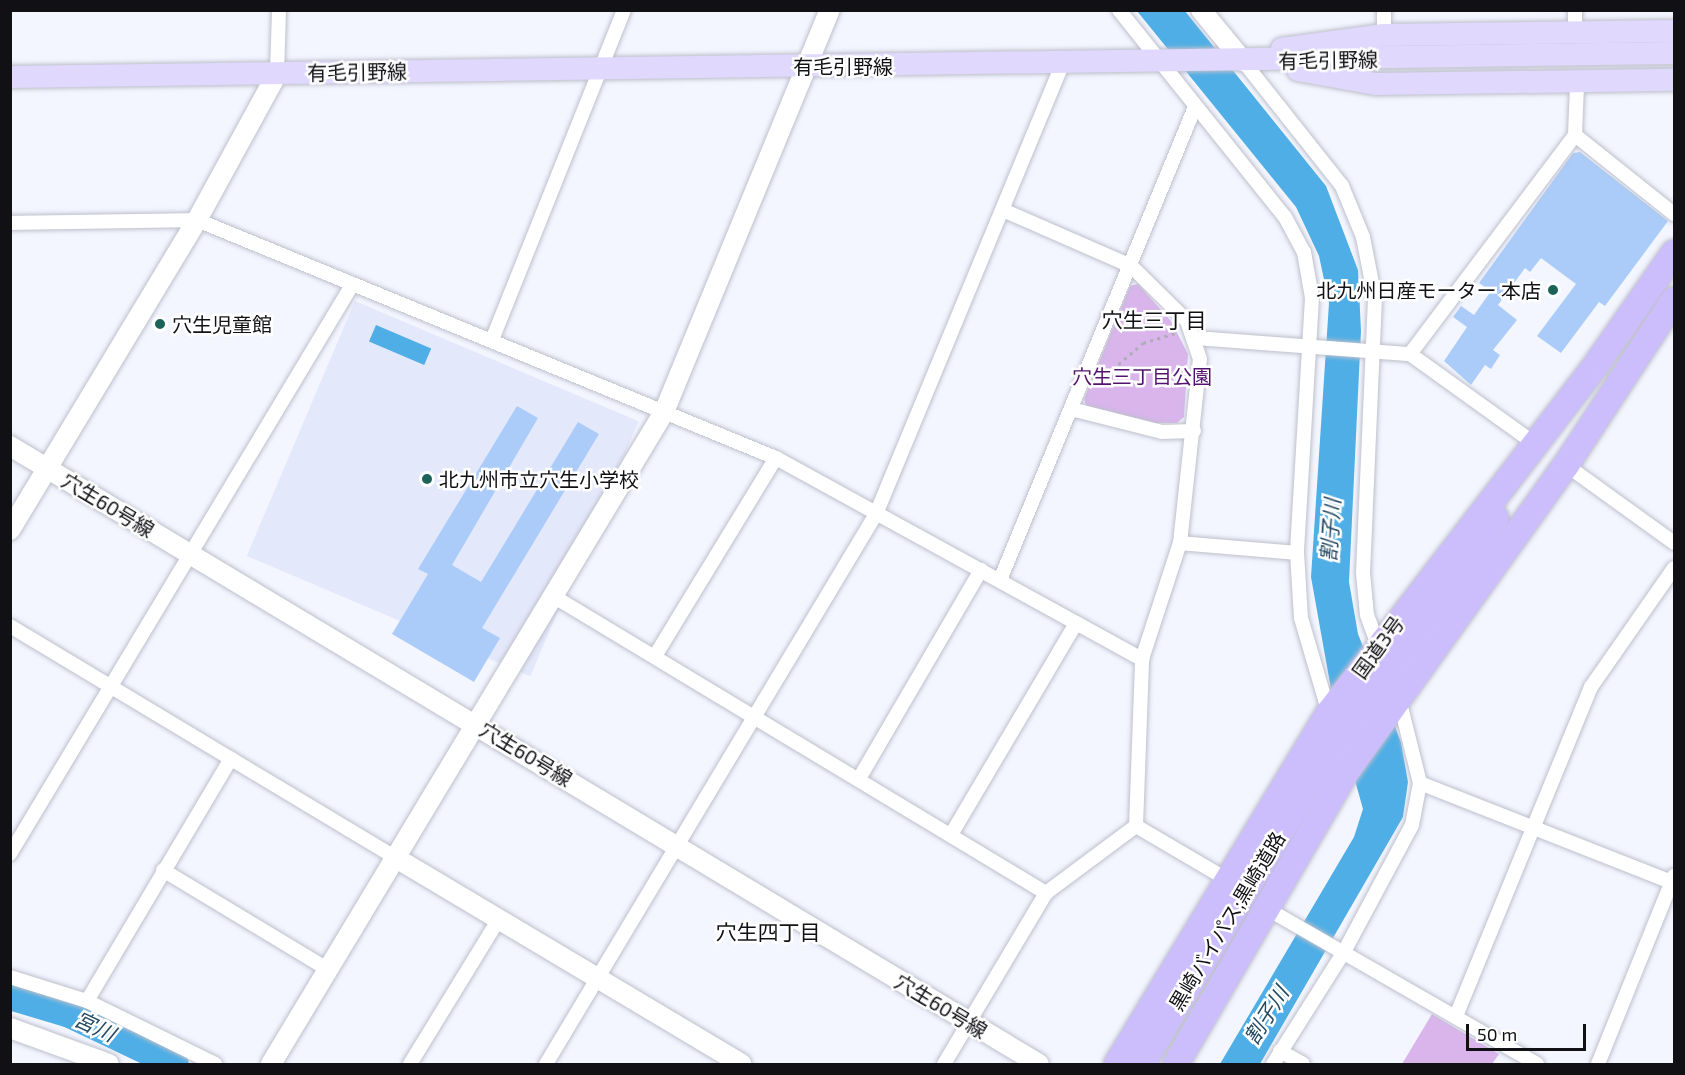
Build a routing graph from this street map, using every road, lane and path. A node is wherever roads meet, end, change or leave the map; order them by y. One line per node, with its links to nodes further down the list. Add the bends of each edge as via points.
1 (279, 10): 16 (street)
2 (624, 10): 15 (street)
3 (830, 10): 14 (street)
4 (1119, 10): 12 (street)
5 (1201, 10): 11 (street)
6 (1384, 10): 9 (street)
7 (1575, 21): 8 (main road); 9 (main road)
8 (1674, 31)
9 (1384, 35): 11 (main road, via 1289,47)
10 (1674, 53): 11 (main road, 有毛引野線)
11 (1233, 60): 12 (main road, 有毛引野線); 19 (main road, via 1376,84); 34 (street, via 1342,186 1363,237 1376,298)
12 (1164, 62): 13 (main road, 有毛引野線); 20 (street)
13 (1062, 65): 14 (main road, 有毛引野線); 22 (street)
14 (807, 66): 15 (main road, 有毛引野線); 38 (street)
15 (604, 67): 16 (main road, 有毛引野線); 32 (street)
16 (276, 74): 17 (main road, 有毛引野線); 24 (street)
17 (10, 77)
18 (1674, 80): 19 (main road)
19 (1577, 84): 21 (street)
20 (1195, 107): 27 (street); 33 (street, via 1285,217 1304,252 1312,298)
21 (1575, 135): 23 (street); 35 (street)
22 (1005, 212): 27 (street); 45 (street)
23 (1674, 214)
24 (197, 220): 25 (street); 28 (street); 44 (street)
25 (10, 223)
26 (1674, 253): 40 (highway, 国道3号)
27 (1131, 266): 30 (street); 36 (street)
28 (352, 285): 32 (street); 50 (street)
29 (1674, 300): 43 (highway)
30 (1186, 321): 31 (street); 36 (path, via 1177,333 1143,343 1117,362 1100,386)
31 (1196, 338): 33 (street); 39 (street, via 1200,359)
32 (492, 340): 38 (street)
33 (1313, 348): 34 (street); 49 (street)
34 (1369, 350): 35 (street); 58 (street, via 1363,573 1367,615)
35 (1410, 354): 40 (street)
36 (1083, 379): 37 (street)
37 (1071, 409): 39 (street, via 1162,432); 53 (street)
38 (664, 412): 42 (street); 54 (street)
39 (1194, 431): 47 (street)
40 (1534, 443): 58 (highway, 国道3号)
41 (10, 446): 44 (street, 穴生60号線)
42 (776, 458): 45 (street); 57 (street)
43 (1566, 465): 48 (street); 61 (highway)
44 (46, 467): 46 (street); 50 (street, 穴生60号線)
45 (876, 514): 52 (street); 63 (street)
46 (10, 530)
47 (1180, 543): 49 (street); 59 (street)
48 (1674, 543)
49 (1297, 553): 62 (street, via 1301,618)
50 (193, 556): 60 (street); 64 (street, 穴生60号線)
51 (1674, 568): 69 (street, via 1591,687)
52 (981, 570): 53 (street); 66 (street)
53 (1000, 580): 55 (street)
54 (553, 596): 57 (street); 64 (street)
55 (1076, 623): 59 (street); 70 (street)
56 (10, 626): 60 (street)
57 (655, 656): 63 (street)
58 (1378, 657): 62 (highway, 国道3号); 98 (highway, 黒崎バイパス;黒崎道路, via 1318,770)
59 (1142, 659): 68 (street)
60 (111, 687): 65 (street); 72 (street)
61 (1395, 705): 67 (street); 78 (highway, via 1346,772)
62 (1331, 710): 75 (highway, 国道3号)
63 (755, 715): 66 (street); 71 (street)
64 (476, 724): 71 (street, 穴生60号線); 73 (street)
65 (231, 758): 73 (street); 74 (street)
66 (860, 777): 70 (street)
67 (1420, 783): 69 (street); 80 (street, via 1412,825)
68 (1136, 826): 75 (street); 77 (street)
69 (1531, 828): 76 (street); 85 (street)
70 (952, 833): 77 (street)
71 (676, 845): 83 (street); 86 (street, 穴生60号線)
72 (10, 855)
73 (396, 858): 79 (street); 81 (street)
74 (163, 870): 81 (street); 84 (street)
75 (1228, 880): 97 (highway, 国道3号)
76 (1673, 880): 103 (street)
77 (1046, 892): 86 (street)
78 (1264, 907): 80 (street); 99 (highway)
79 (499, 919): 83 (street); 92 (street)
80 (1342, 948): 85 (street); 88 (street)
81 (327, 969): 91 (street)
82 (10, 977): 84 (street)
83 (600, 978): 93 (street); 94 (street)
84 (87, 1000): 90 (street)
85 (1456, 1016): 102 (street)
86 (969, 1023): 95 (street); 96 (street, 穴生60号線)
87 (10, 1028): 89 (street)
88 (1280, 1051): 100 (street); 101 (street)
89 (109, 1065)
90 (214, 1065)
91 (271, 1065)
92 (410, 1065)
93 (546, 1065)
94 (741, 1065)
95 (944, 1065)
96 (1040, 1065)
97 (1117, 1065)
98 (1142, 1065)
99 (1176, 1065)
100 (1273, 1065)
101 (1303, 1065)
102 (1537, 1065)
103 (1598, 1065)

